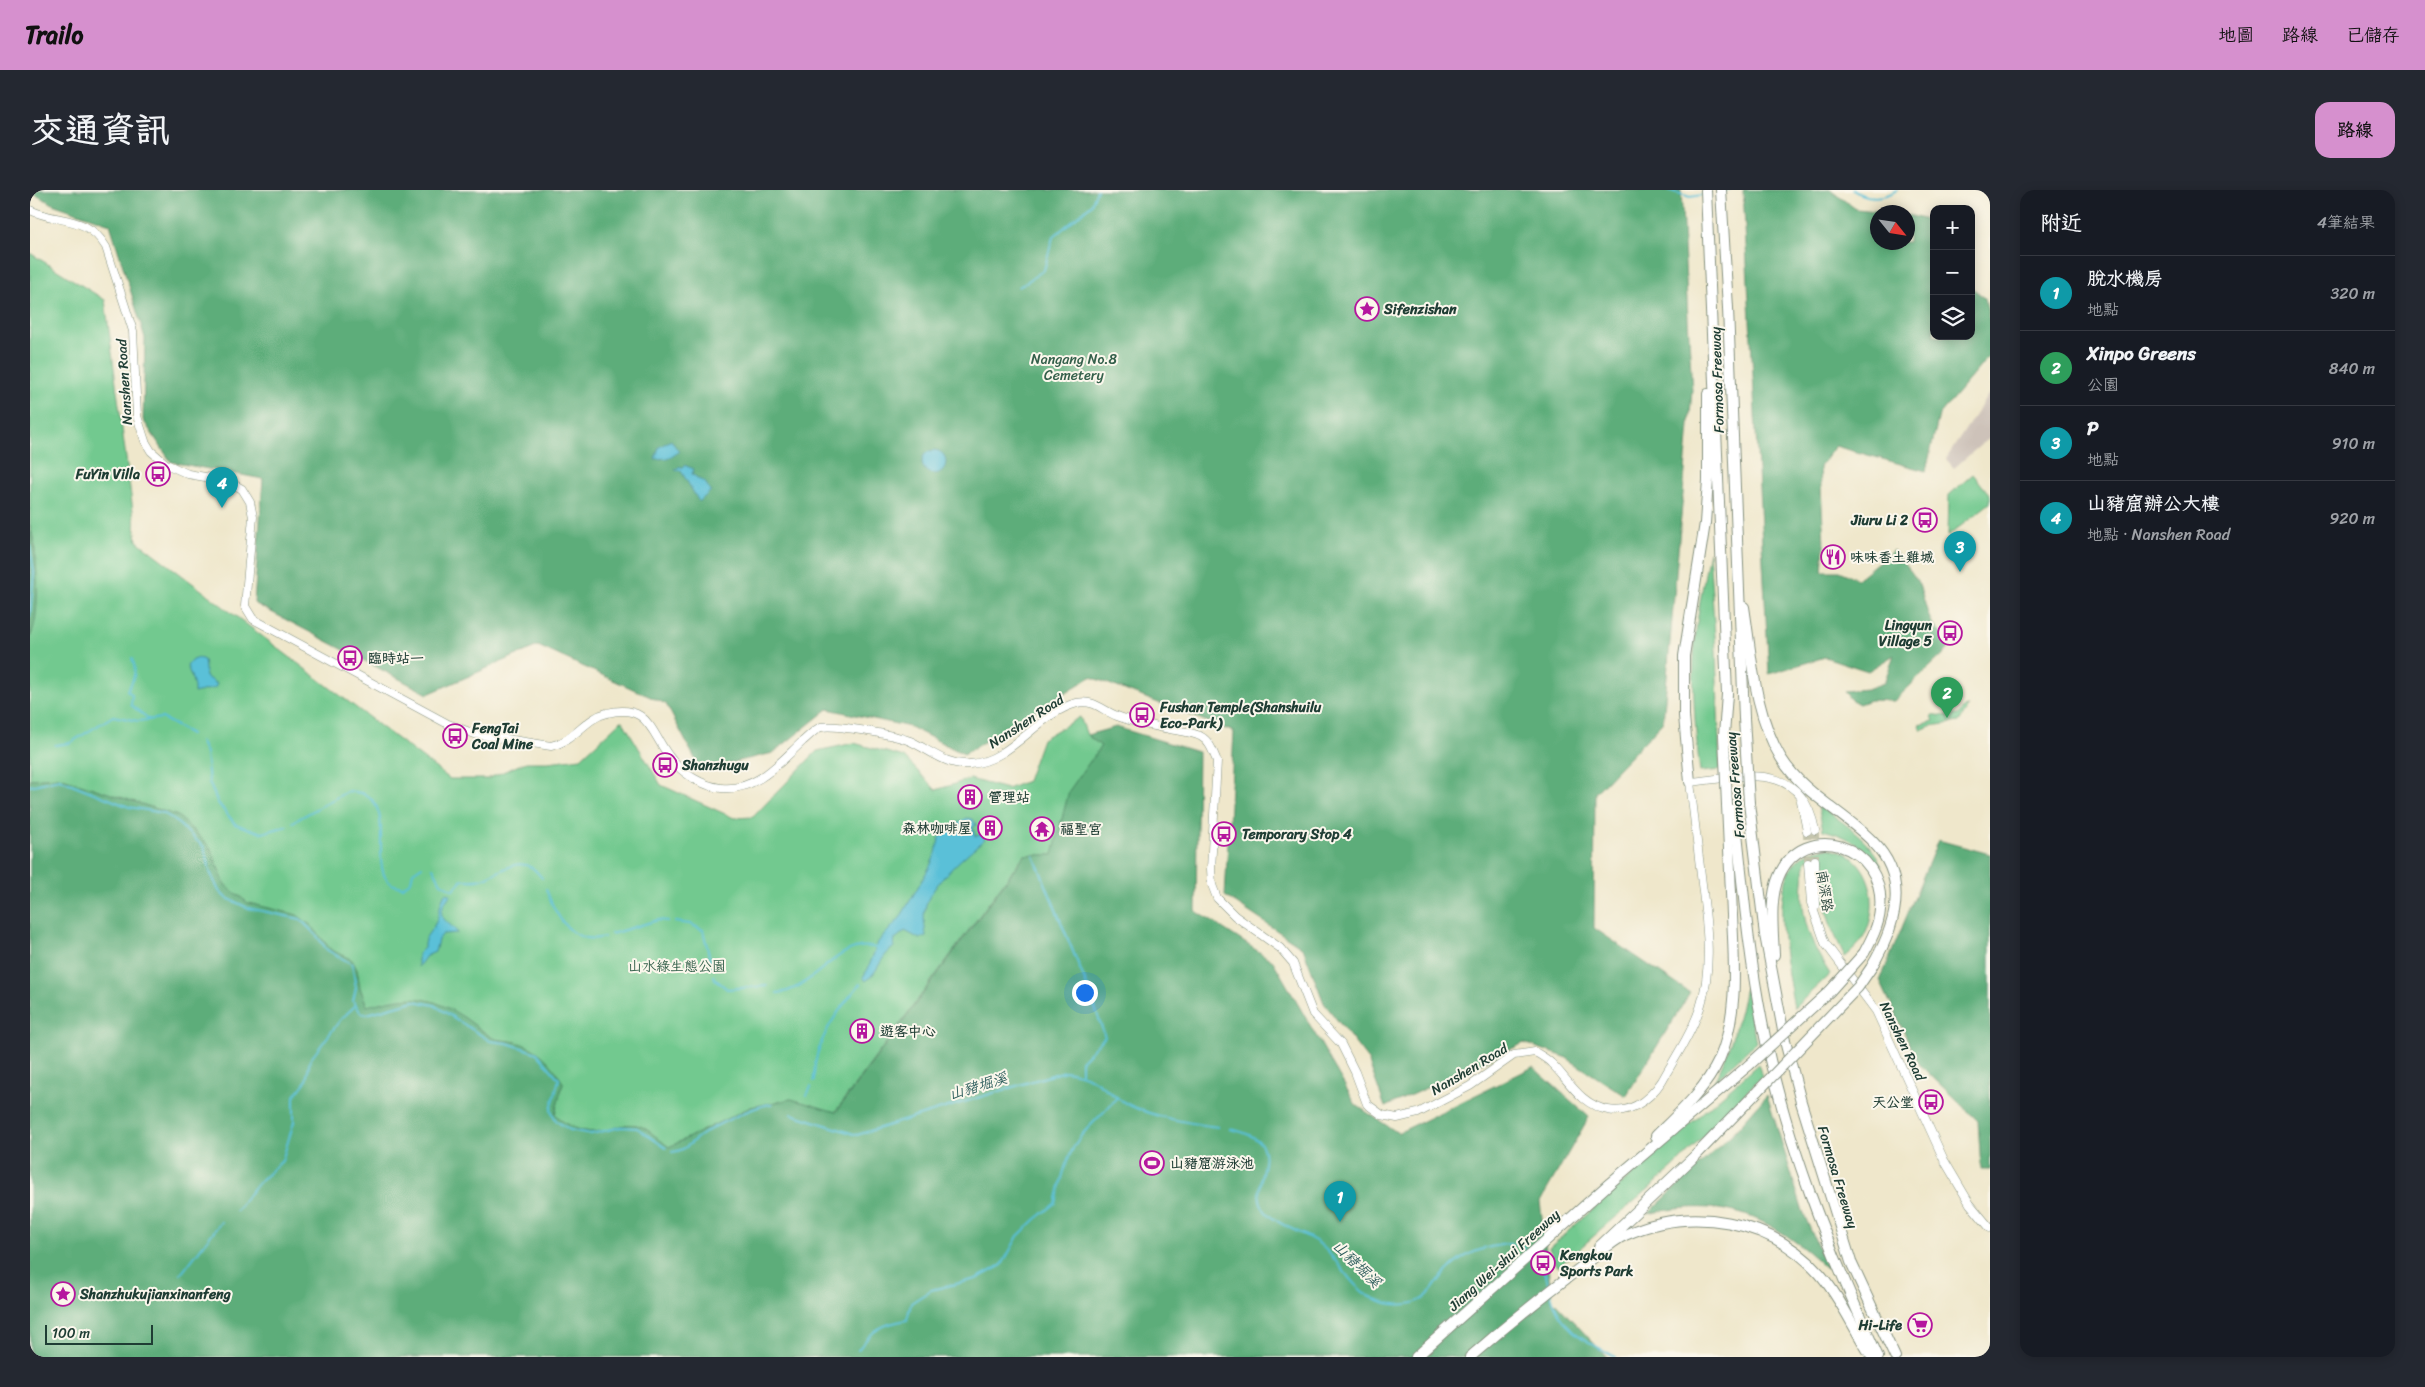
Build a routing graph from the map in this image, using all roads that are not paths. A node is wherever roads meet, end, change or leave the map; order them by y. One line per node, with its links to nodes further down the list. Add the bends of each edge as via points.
1 (1706, 190): 4 (highway, Formosa Freeway)
2 (1721, 190): 5 (highway, Formosa Freeway)
3 (30, 210): 6 (main road, Nanshen Road, via 77,222 98,236 106,247 133,331 138,423 151,451 179,471 237,485 250,502 253,517 245,606 253,619 448,724 475,734 551,746 562,744 606,713 640,715 652,725 671,760 703,784 722,789 743,787 759,780 822,727 894,736 952,763 970,764 995,756 1078,703 1100,705 1115,716 1201,736 1212,747 1217,761 1211,869 1217,898 1280,948 1293,963 1314,1014 1340,1044 1356,1072 1367,1104 1382,1115 1397,1118 1418,1113 1470,1086 1514,1055 1535,1052 1550,1062 1581,1097 1598,1107 1619,1111 1652,1095 1690,1033 1700,1007 1707,972 1707,928)
4 (1710, 320): 6 (highway, via 1705,523 1684,656 1684,716); 7 (highway, Formosa Freeway, bridge, via 1727,694 1724,735)
5 (1736, 549): 11 (highway, Formosa Freeway, bridge, via 1749,804 1765,935); 14 (highway, bridge, via 1761,712 1767,730 1783,760 1804,785 1874,843 1884,856 1895,884 1896,904 1889,935 1858,987 1649,1200)
6 (1690, 782): 8 (main road, via 1769,776 1778,779 1807,804)
7 (1730, 805): 12 (highway, via 1735,982 1728,1035 1705,1083); 18 (highway, Formosa Freeway, via 1762,1022 1782,1105 1807,1187 1838,1269)
8 (1811, 830)
9 (1812, 862): 10 (main road, 南深路, via 1811,903)
10 (1817, 923): 13 (main road, Nanshen Road, via 1831,952 1876,1011 1944,1160 1970,1204)
11 (1776, 986): 12 (highway, bridge, via 1774,889 1786,864 1793,856 1815,845 1830,844 1853,851 1865,860 1879,886 1880,910 1864,953 1830,991); 19 (highway, Formosa Freeway, via 1801,1102 1851,1262)
12 (1610, 1183): 16 (highway, Jiang Wei-shui Freeway)
13 (1990, 1228)
14 (1566, 1278): 15 (highway); 17 (highway, via 1624,1235 1678,1219 1733,1222 1766,1233 1799,1254 1820,1274)
15 (1471, 1356)
16 (1416, 1357)
17 (1872, 1357)
18 (1878, 1357)
19 (1895, 1357)

